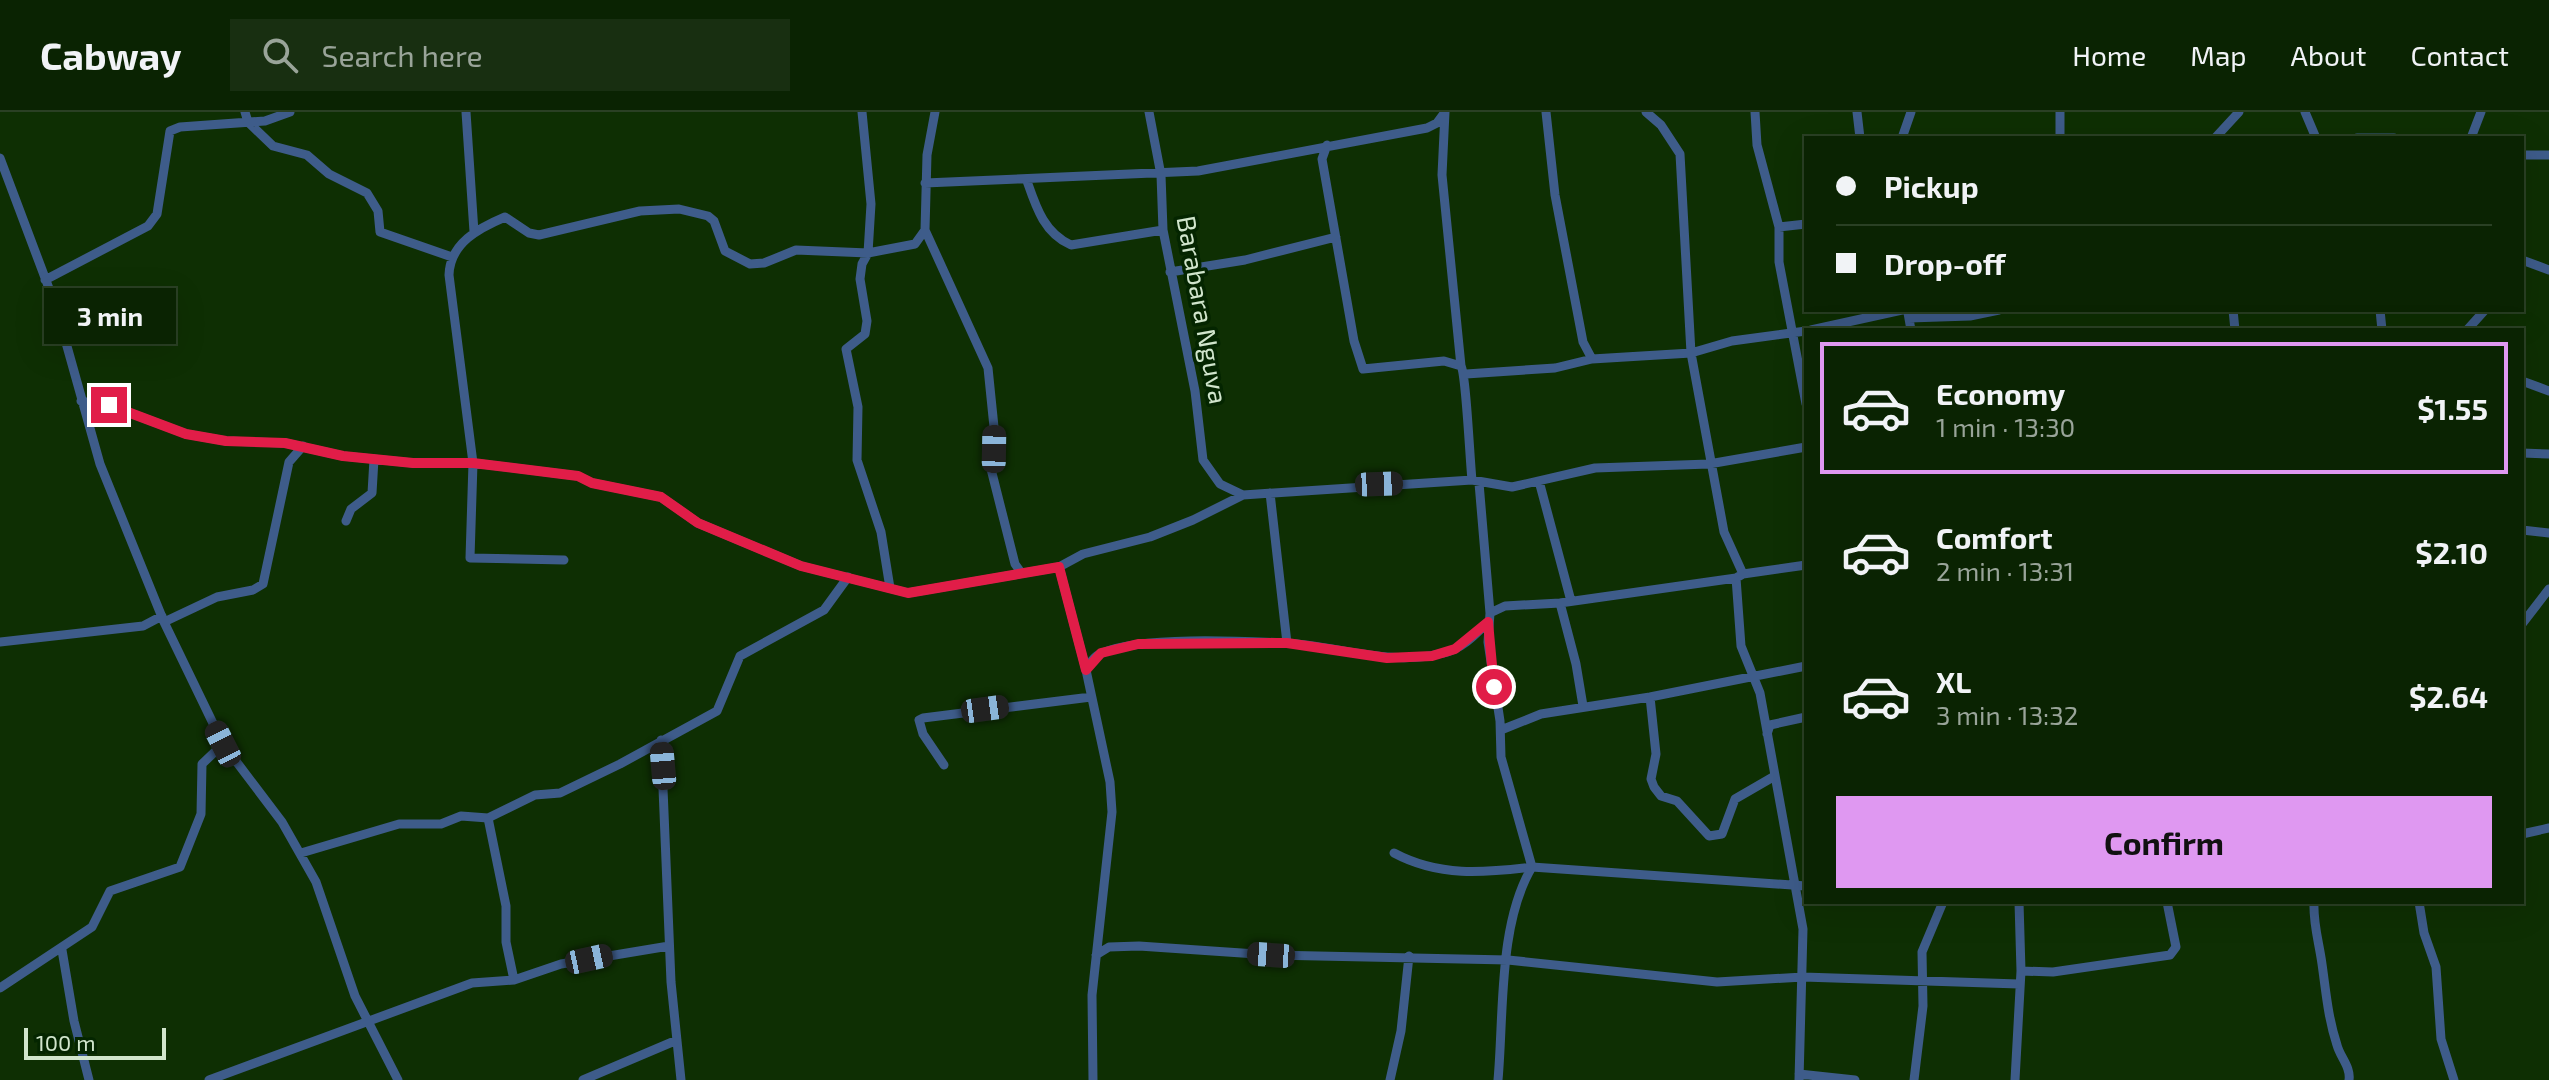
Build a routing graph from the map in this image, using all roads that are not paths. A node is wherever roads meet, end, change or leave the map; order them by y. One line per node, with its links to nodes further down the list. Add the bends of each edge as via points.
1 (290, 112): 16 (street)
2 (466, 112): 36 (street)
3 (862, 112): 38 (street, via 871,204)
4 (935, 112): 31 (street)
5 (1149, 112): 29 (street, Barabara Nguva)
6 (1445, 112): 23 (street, via 1427,128); 53 (street, via 1442,175)
7 (1546, 112): 52 (street, via 1555,195 1583,342)
8 (1646, 112): 51 (street, via 1680,154)
9 (1755, 112): 33 (street, via 1765,186)
10 (1857, 112): 17 (street)
11 (1911, 112): 18 (street)
12 (2060, 112): 19 (street)
13 (2239, 112): 20 (street)
14 (2305, 112): 21 (street)
15 (2481, 112): 22 (street)
16 (247, 117): 39 (street, via 273,146 307,155 329,174 367,193 378,211 380,232); 43 (street, via 170,131 157,214 148,226)
17 (1860, 136)
18 (1903, 136)
19 (2060, 136)
20 (2217, 136)
21 (2315, 136)
22 (2472, 136)
23 (1327, 145): 24 (street); 28 (street)
24 (1313, 148): 28 (street); 29 (street)
25 (2524, 155): 26 (street)
26 (2549, 155)
27 (0, 158): 43 (street)
28 (1322, 159): 37 (street)
29 (1161, 175): 30 (street); 35 (street, Barabara Nguva)
30 (1027, 181): 31 (street); 35 (street, via 1040,217 1071,245)
31 (925, 183): 34 (street)
32 (1804, 224): 33 (street)
33 (1779, 227): 50 (street, via 1779,262)
34 (925, 230): 38 (street, via 915,244); 75 (street, via 988,368 994,427 991,469)
35 (1163, 230): 42 (street, Barabara Nguva)
36 (474, 232): 38 (street, via 505,217 539,235 640,211 679,209 714,221 725,251 743,263 764,263 796,250); 39 (street)
37 (1336, 237): 42 (street); 53 (street, via 1363,369 1444,361)
38 (868, 253): 78 (street, via 860,279 865,334 846,349 858,407 857,460 881,532)
39 (452, 257): 63 (street, via 449,275)
40 (2524, 261): 41 (street)
41 (2549, 270)
42 (1170, 272): 68 (street, Barabara Nguva, via 1195,391 1203,460 1220,484)
43 (45, 280): 57 (street)
44 (1989, 312): 46 (street)
45 (2483, 312): 48 (street)
46 (1906, 313): 47 (street)
47 (1820, 328)
48 (2469, 328)
49 (1804, 331): 50 (street)
50 (1793, 333): 51 (street); 56 (street)
51 (1691, 353): 52 (street); 64 (street)
52 (1592, 359): 53 (street, via 1555,368)
53 (1464, 370): 66 (street)
54 (2524, 382): 55 (street)
55 (2549, 391)
56 (1804, 393)
57 (81, 401): 58 (street, via 109,405 186,434); 82 (street, via 100,464)
58 (303, 446): 62 (street); 82 (street, via 289,462 263,584)
59 (1804, 447): 64 (street)
60 (2524, 453): 61 (street)
61 (2549, 454)
62 (374, 459): 63 (street); 69 (street, via 372,493 351,509)
63 (473, 463): 72 (street, via 470,558); 77 (street, via 578,476 661,497 721,534 801,566)
64 (1709, 464): 65 (street, via 1595,468); 76 (street)
65 (1539, 481): 66 (street, via 1512,487); 80 (street)
66 (1476, 482): 67 (street); 81 (street)
67 (1270, 493): 68 (street); 85 (street)
68 (1243, 495): 74 (street, via 1150,537 1083,554)
69 (346, 521)
70 (2524, 530): 71 (street)
71 (2549, 533)
72 (564, 560)
73 (1804, 565): 76 (street)
74 (1059, 567): 75 (street); 87 (street)
75 (1020, 571): 78 (street, via 934,591)
76 (1740, 576): 80 (street); 88 (street, via 1741,646)
77 (848, 577): 78 (street); 95 (street, via 824,610 740,656 717,711)
78 (890, 588)
79 (2549, 589): 83 (street)
80 (1565, 602): 81 (street, via 1505,606); 91 (street)
81 (1489, 617): 85 (street, via 1455,649 1432,656 1387,658); 93 (street)
82 (163, 619): 84 (street, via 143,626); 96 (street)
83 (2524, 621)
84 (0, 642)
85 (1287, 643): 87 (street, via 1138,644 1101,653)
86 (1804, 666): 88 (street)
87 (1086, 670): 89 (street)
88 (1752, 678): 90 (street); 94 (street, via 1760,693)
89 (1091, 697): 97 (street, via 919,720); 111 (street, via 1112,812)
90 (1650, 697): 91 (street); 98 (street, via 1654,787 1661,796 1677,801 1709,836 1722,834 1735,799)
91 (1583, 706): 93 (street, via 1541,714)
92 (1804, 717): 94 (street, via 1770,725)
93 (1501, 730): 104 (street, via 1501,757)
94 (1766, 737): 98 (street)
95 (661, 740): 99 (street, via 560,793 535,795); 112 (street)
96 (223, 744): 102 (street); 114 (street, via 202,764 201,814 184,862 175,871 110,891 92,927)
97 (944, 765)
98 (1773, 777): 105 (street)
99 (488, 818): 102 (street, via 399,824); 120 (street)
100 (2549, 828): 101 (street)
101 (2524, 834)
102 (301, 853): 124 (street)
103 (1394, 853): 104 (street, via 1440,871)
104 (1532, 867): 105 (street); 117 (street, via 1520,887)
105 (1801, 886): 119 (street)
106 (1942, 904): 121 (street, via 1922,952)
107 (2019, 904): 118 (street)
108 (2167, 904): 118 (street, via 2176,947 2170,955 2053,972)
109 (2314, 904): 138 (street, via 2324,999)
110 (2419, 904): 139 (street, via 2436,967 2441,1039)
111 (1097, 943): 113 (street); 115 (street)
112 (669, 946): 120 (street, via 561,964); 125 (street)
113 (1109, 947): 115 (street); 116 (street)
114 (62, 950): 123 (street); 127 (street)
115 (1096, 955): 132 (street)
116 (1409, 956): 117 (street); 133 (street)
117 (1508, 960): 119 (street, via 1717,982); 134 (street)
118 (2021, 971): 122 (street)
119 (1803, 977): 121 (street); 126 (street)
120 (514, 980): 124 (street, via 472,983)
121 (1924, 983): 122 (street); 136 (street)
122 (2019, 984): 137 (street)
123 (0, 988)
124 (368, 1023): 128 (street); 129 (street)
125 (677, 1040): 130 (street); 131 (street)
126 (1799, 1077): 135 (street)
127 (89, 1080)
128 (209, 1080)
129 (398, 1080)
130 (583, 1080)
131 (681, 1080)
132 (1093, 1080)
133 (1390, 1080)
134 (1498, 1080)
135 (1855, 1080)
136 (1914, 1080)
137 (2015, 1080)
138 (2349, 1080)
139 (2454, 1080)

